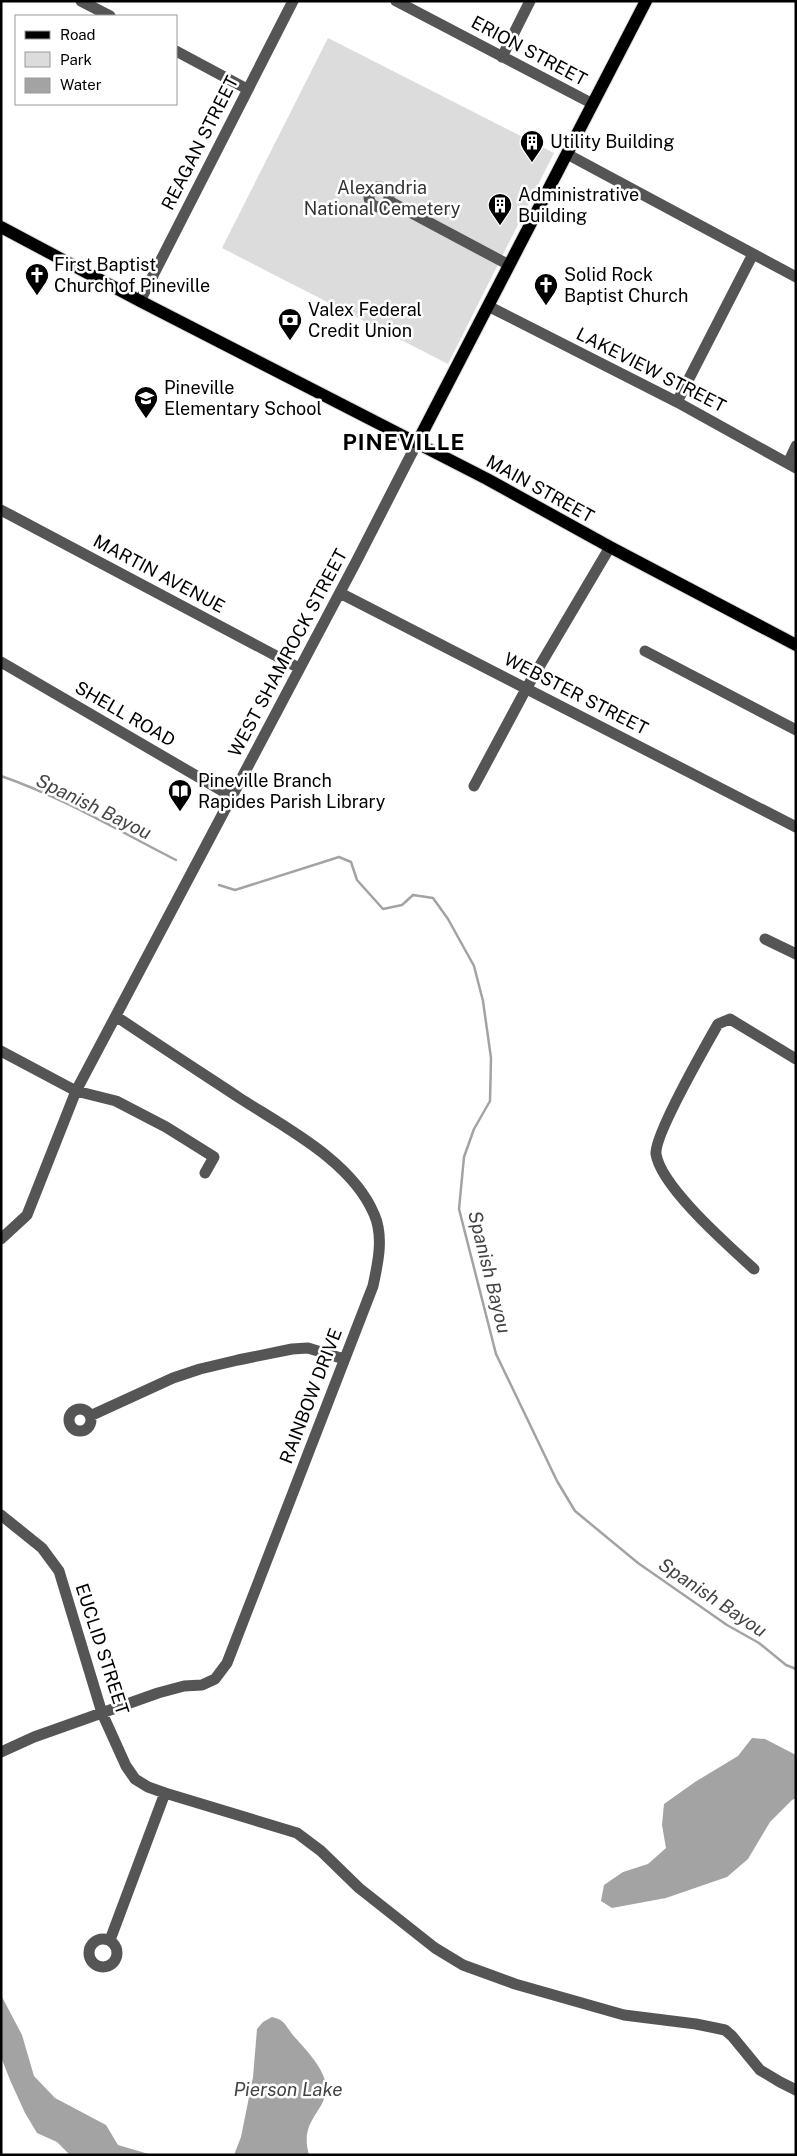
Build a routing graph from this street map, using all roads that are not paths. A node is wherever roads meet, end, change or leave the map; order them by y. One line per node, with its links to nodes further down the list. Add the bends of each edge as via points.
1 (81, 1): 6 (street)
2 (293, 1): 9 (street, REAGAN STREET)
3 (530, 1): 8 (street)
4 (645, 2): 10 (main road)
5 (402, 3): 8 (street, ERION STREET)
6 (108, 15)
7 (178, 53): 9 (street)
8 (502, 57): 10 (street, ERION STREET)
9 (247, 89): 17 (street, REAGAN STREET)
10 (593, 104): 11 (main road)
11 (567, 154): 14 (street); 15 (main road)
12 (389, 201): 15 (street)
13 (1, 227): 17 (main road, MAIN STREET)
14 (753, 254): 16 (street); 19 (street)
15 (510, 265): 18 (main road)
16 (796, 277)
17 (140, 301): 20 (main road, MAIN STREET)
18 (488, 306): 19 (street, LAKEVIEW STREET); 20 (main road)
19 (677, 402): 22 (street, LAKEVIEW STREET)
20 (417, 443): 24 (main road, MAIN STREET); 25 (street, WEST SHAMROCK STREET)
21 (796, 446): 22 (street)
22 (792, 465)
23 (1, 510): 29 (street, MARTIN AVENUE)
24 (610, 547): 26 (main road, MAIN STREET); 30 (street)
25 (340, 593): 29 (street, WEST SHAMROCK STREET); 30 (street, WEBSTER STREET)
26 (796, 645)
27 (644, 651): 31 (street)
28 (1, 662): 33 (street, SHELL ROAD)
29 (299, 668): 33 (street, WEST SHAMROCK STREET)
30 (526, 689): 32 (street); 34 (street, WEBSTER STREET)
31 (796, 730)
32 (474, 786)
33 (231, 796): 37 (street, WEST SHAMROCK STREET)
34 (796, 827)
35 (765, 938): 36 (street)
36 (796, 954)
37 (116, 1017): 40 (street, WEST SHAMROCK STREET); 44 (street, RAINBOW DRIVE, via 316,1148 346,1173 361,1193 375,1215 379,1262 373,1286)
38 (1, 1051): 40 (street)
39 (796, 1059): 43 (street, via 730,1019 718,1024 661,1132 656,1153 665,1175 697,1216)
40 (76, 1091): 41 (street, via 116,1101 214,1157); 42 (street, WEST SHAMROCK STREET, via 27,1215)
41 (205, 1173)
42 (1, 1239)
43 (754, 1269)
44 (344, 1359): 45 (street, via 308,1348 238,1360 173,1378); 47 (street, RAINBOW DRIVE, via 227,1663 214,1679 202,1685 175,1688)
45 (90, 1416)
46 (1, 1515): 47 (street, EUCLID STREET, via 42,1548 59,1570)
47 (102, 1713): 48 (street, RAINBOW DRIVE); 49 (street, EUCLID STREET, via 135,1779)
48 (1, 1752)
49 (165, 1793): 50 (street); 51 (street, EUCLID STREET, via 297,1833 359,1888 435,1948 463,1965 515,1984 624,2015 725,2030 760,2070)
50 (110, 1940)
51 (796, 2090)

